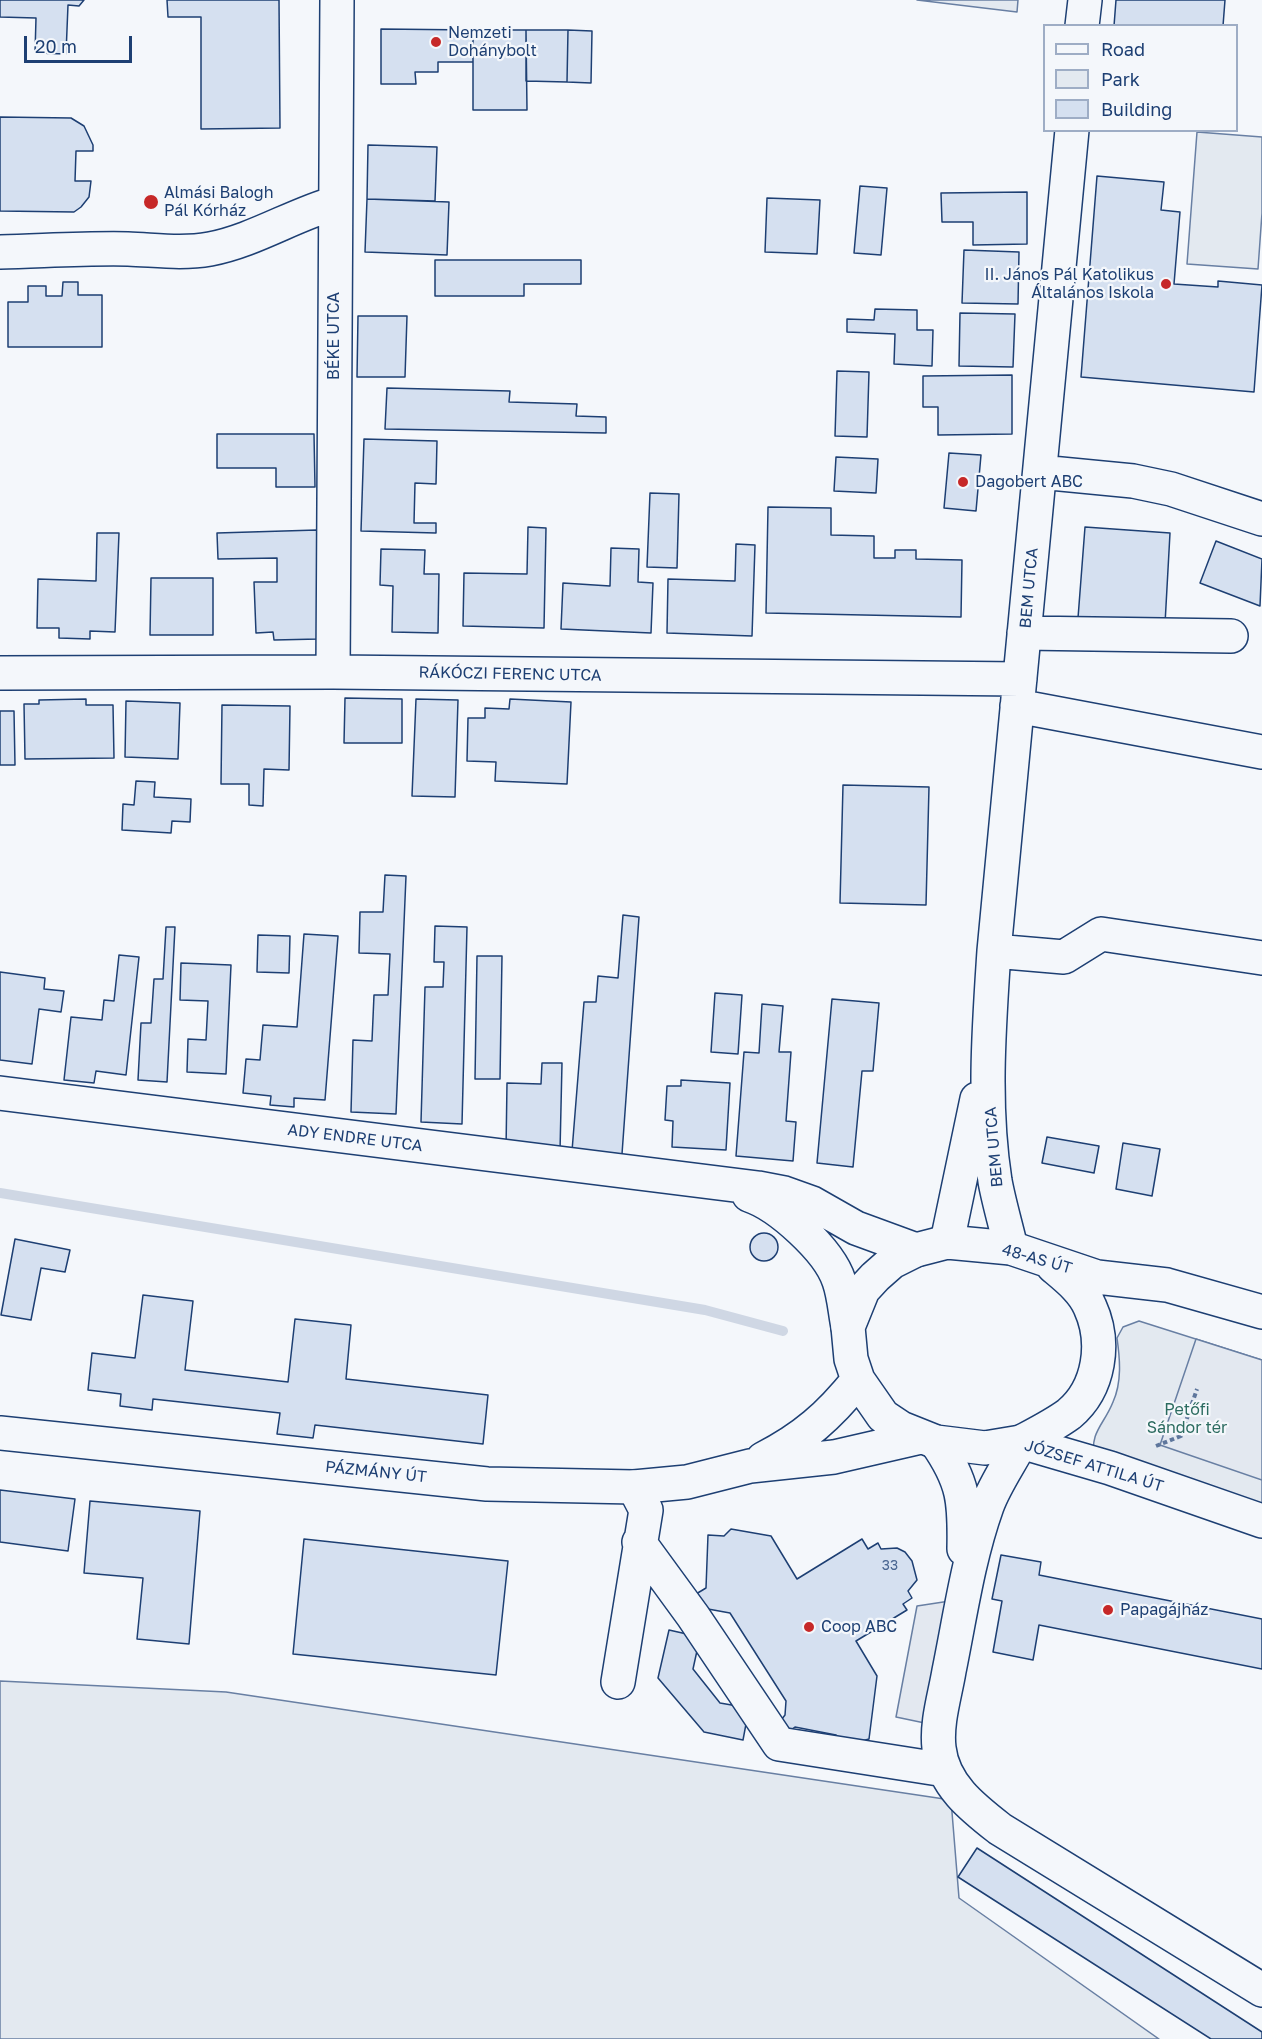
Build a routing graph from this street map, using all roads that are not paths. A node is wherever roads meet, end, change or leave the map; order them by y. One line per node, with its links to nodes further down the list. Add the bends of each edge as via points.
1 (337, 0): 5 (street, BÉKE UTCA)
2 (1085, 0): 3 (street)
3 (1083, 24)
4 (1072, 132): 7 (street, BEM UTCA)
5 (335, 203): 6 (street, via 212,248 176,253 128,249); 11 (street, BÉKE UTCA)
6 (0, 252)
7 (1040, 472): 8 (street, via 1152,485); 9 (street, BEM UTCA)
8 (1262, 519)
9 (1024, 633): 10 (street); 13 (street, BEM UTCA)
10 (1231, 636)
11 (333, 672): 12 (street, RÁKÓCZI FERENC UTCA); 13 (street, RÁKÓCZI FERENC UTCA)
12 (0, 673)
13 (1019, 693): 14 (street, RÁKÓCZI FERENC UTCA); 15 (street, BEM UTCA)
14 (1262, 752)
15 (994, 951): 16 (street, via 1064,957 1101,933); 17 (street, BEM UTCA)
16 (1262, 958)
17 (988, 1045): 20 (street, BEM UTCA); 21 (street, BEM UTCA, via 991,1142)
18 (0, 1094): 19 (street, ADY ENDRE UTCA)
19 (710, 1183): 22 (street, ADY ENDRE UTCA, via 784,1193 812,1203 856,1228); 25 (street, ADY ENDRE UTCA, via 776,1209 822,1251 839,1281)
20 (947, 1242): 21 (street, 48-AS ÚT); 22 (street, 48-AS ÚT)
21 (1011, 1248): 23 (street, 48-AS ÚT)
22 (915, 1250): 25 (street, 48-AS ÚT, via 892,1262 863,1290)
23 (1050, 1263): 24 (street, 48-AS ÚT, via 1097,1277 1167,1285); 29 (street, via 1090,1305 1099,1336 1099,1355 1087,1391 1071,1412)
24 (1262, 1312)
25 (848, 1327): 26 (street, JÓZSEF ATTILA ÚT)
26 (858, 1380): 28 (street, JÓZSEF ATTILA ÚT, via 883,1416); 30 (street, PÁZMÁNY ÚT, via 837,1407 795,1442)
27 (0, 1433): 31 (street, PÁZMÁNY ÚT, via 487,1484)
28 (928, 1439): 29 (street, JÓZSEF ATTILA ÚT, via 985,1448); 30 (street, PÁZMÁNY ÚT, via 834,1457); 34 (street, via 958,1478 964,1502)
29 (1021, 1442): 32 (street, JÓZSEF ATTILA ÚT); 34 (street, via 987,1507)
30 (750, 1466): 31 (street, PÁZMÁNY ÚT, via 687,1482)
31 (634, 1488): 33 (street, via 646,1510)
32 (1262, 1521)
33 (639, 1542): 35 (street); 36 (street, via 779,1744)
34 (963, 1599): 36 (street, via 939,1726)
35 (618, 1682)
36 (945, 1770): 37 (street, via 971,1807 1000,1830)
37 (1262, 1990)

